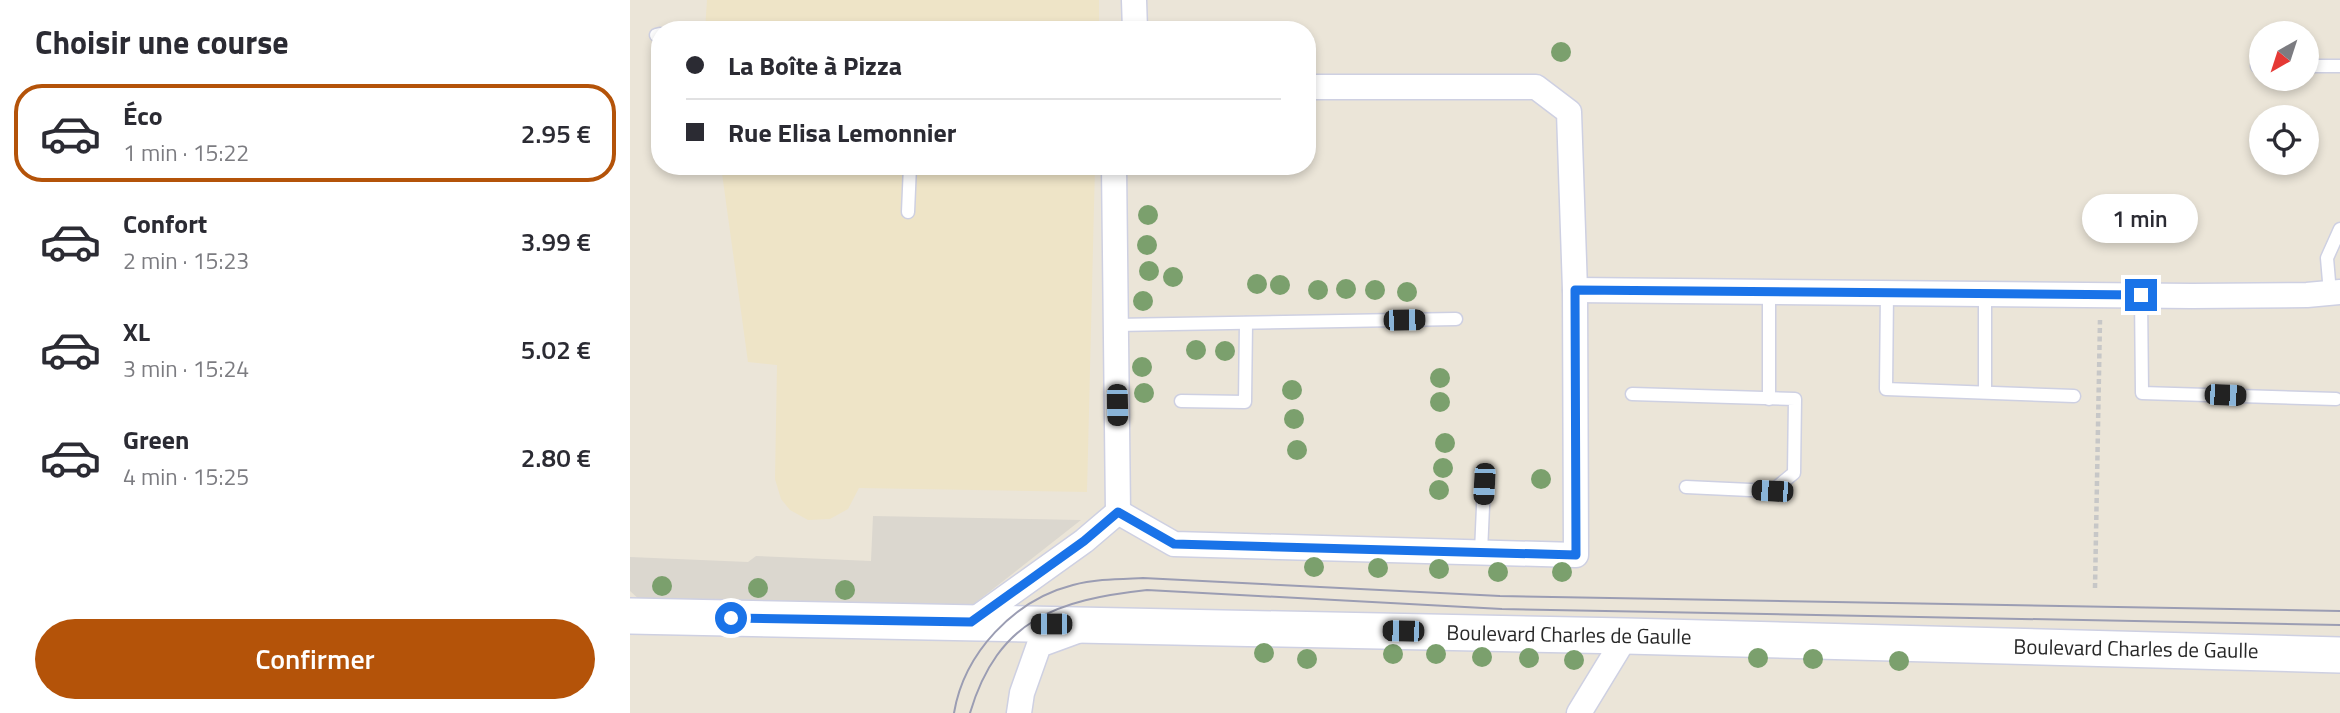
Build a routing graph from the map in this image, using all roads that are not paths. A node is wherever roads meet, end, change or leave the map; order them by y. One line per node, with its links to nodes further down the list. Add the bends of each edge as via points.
1 (1134, 0): 2 (street)
2 (1135, 21)
3 (2319, 66): 4 (lane)
4 (2340, 66)
5 (1316, 87): 10 (street, via 1536,86 1569,112)
6 (910, 175): 8 (lane)
7 (1114, 175): 18 (street)
8 (908, 212)
9 (2340, 229): 14 (lane, via 2327,258)
10 (1575, 290): 11 (street); 28 (street, via 1576,555)
11 (1769, 291): 12 (street); 22 (lane)
12 (1887, 292): 13 (street); 19 (lane, via 1886,389)
13 (1985, 293): 15 (street); 19 (lane)
14 (2335, 293): 15 (street)
15 (2141, 295): 23 (lane, via 2142,393)
16 (1456, 319): 17 (lane)
17 (1246, 323): 18 (lane); 24 (lane, via 1245,402)
18 (1116, 325): 27 (street)
19 (1985, 393): 21 (lane)
20 (1632, 394): 22 (lane)
21 (2074, 396)
22 (1769, 399): 26 (lane, via 1795,399 1794,473 1772,491)
23 (2336, 399)
24 (1181, 401)
25 (1484, 484): 28 (lane)
26 (1686, 487)
27 (1118, 512): 28 (street, via 1174,544); 30 (street)
28 (1481, 552)
29 (630, 616): 30 (street, Boulevard Charles de Gaulle)
30 (971, 622): 31 (street, Boulevard Charles de Gaulle)
31 (1095, 624): 32 (street, Boulevard Charles de Gaulle); 34 (street, via 1039,645)
32 (1626, 636): 33 (street, Boulevard Charles de Gaulle); 35 (street)
33 (2340, 654)
34 (1019, 713)
35 (1580, 713)

